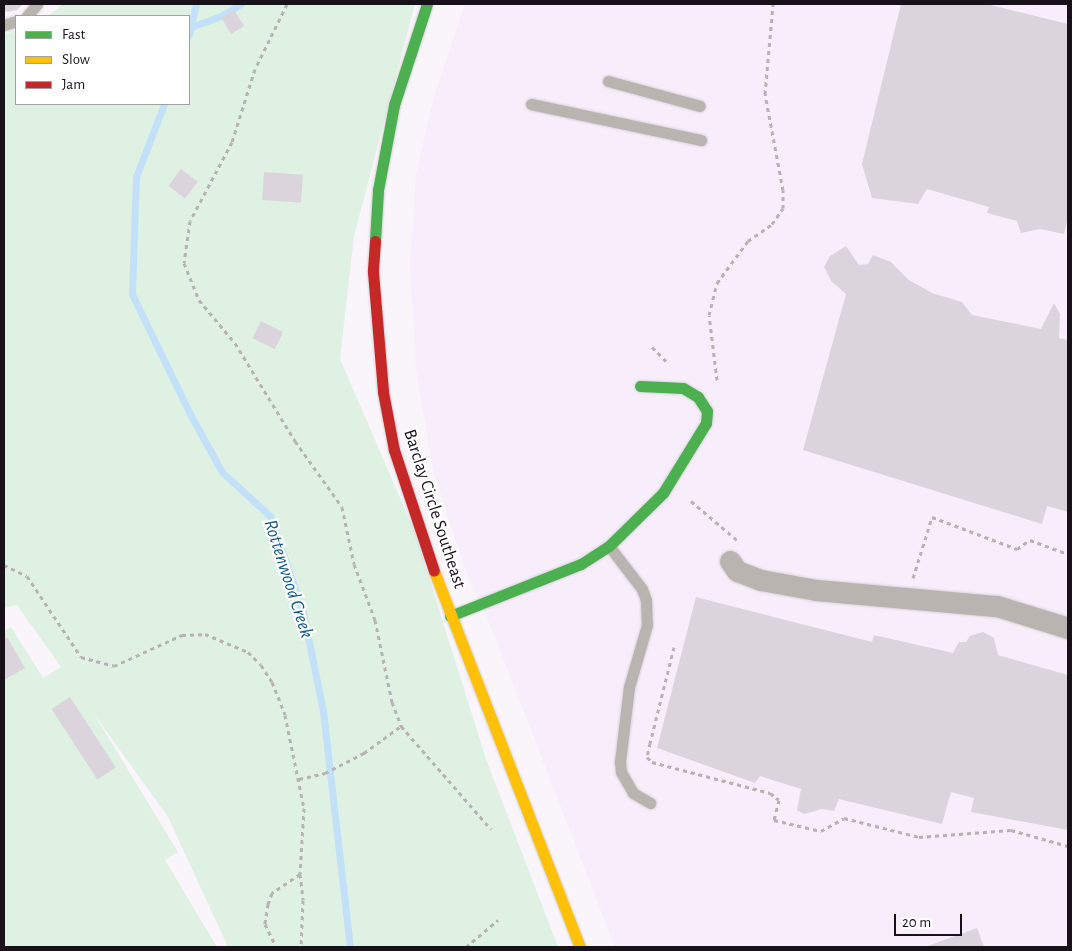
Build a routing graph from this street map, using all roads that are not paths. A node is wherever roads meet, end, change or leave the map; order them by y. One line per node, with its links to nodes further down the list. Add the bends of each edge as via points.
1 (36, 4): 3 (lane)
2 (427, 4): 11 (street, Barclay Circle Southeast, via 394,106 385,146 378,190 373,272 382,383 394,450 418,529)
3 (28, 15)
4 (608, 81): 6 (lane)
5 (531, 104): 7 (lane)
6 (700, 106)
7 (702, 140)
8 (640, 386): 9 (street, via 683,388 698,397 708,417 663,494)
9 (609, 546): 11 (street, via 566,571); 13 (lane, via 646,600 648,625 629,687 620,761 630,788)
10 (730, 561): 12 (street, via 738,571 761,580 816,590 997,606)
11 (450, 616): 14 (street, Barclay Circle Southeast)
12 (1068, 628)
13 (650, 803)
14 (580, 947)

